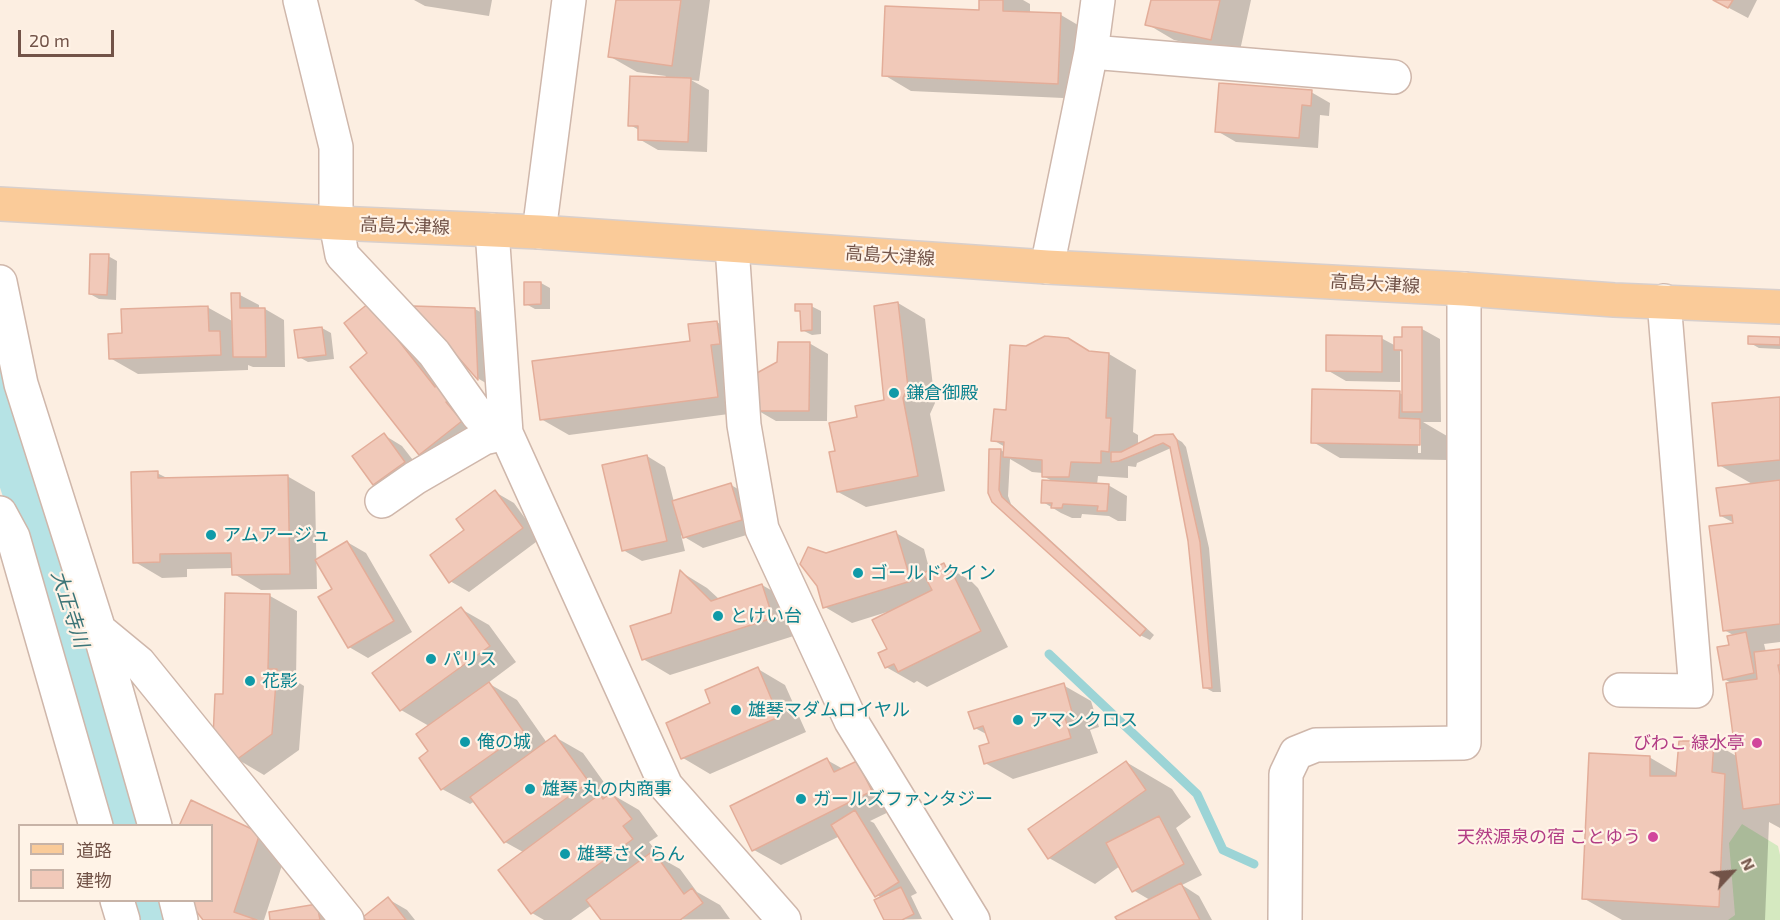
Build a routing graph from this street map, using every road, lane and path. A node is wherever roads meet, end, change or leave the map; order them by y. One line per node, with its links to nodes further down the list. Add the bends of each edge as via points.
1 (300, 0): 7 (street, via 336,147)
2 (569, 0): 9 (street)
3 (1098, 0): 4 (street)
4 (1090, 52): 5 (street); 11 (street)
5 (1394, 77)
6 (0, 204): 7 (main road, 高島大津線)
7 (336, 223): 8 (main road, 高島大津線); 16 (street, via 342,255 434,353 478,415)
8 (492, 230): 9 (main road, 高島大津線); 16 (street)
9 (539, 232): 10 (main road, 高島大津線)
10 (732, 246): 11 (main road, 高島大津線); 29 (street, via 744,425 762,529 851,721)
11 (1047, 267): 13 (main road, 高島大津線)
12 (0, 282): 19 (street, via 21,384)
13 (1464, 289): 14 (main road, 高島大津線); 30 (street, via 1464,743 1316,745 1296,753 1286,774)
14 (1664, 301): 15 (main road, 高島大津線); 20 (street, via 1696,691)
15 (1780, 307)
16 (506, 433): 17 (street, via 484,438); 28 (street, via 666,786)
17 (382, 501)
18 (0, 513): 21 (street, via 12,537)
19 (99, 630): 22 (street); 27 (street, via 139,663)
20 (1620, 690)
21 (96, 824)
22 (155, 824)
23 (118, 902): 25 (street)
24 (176, 902): 26 (street)
25 (123, 920)
26 (181, 920)
27 (346, 920)
28 (784, 920)
29 (973, 920)
30 (1285, 920)

